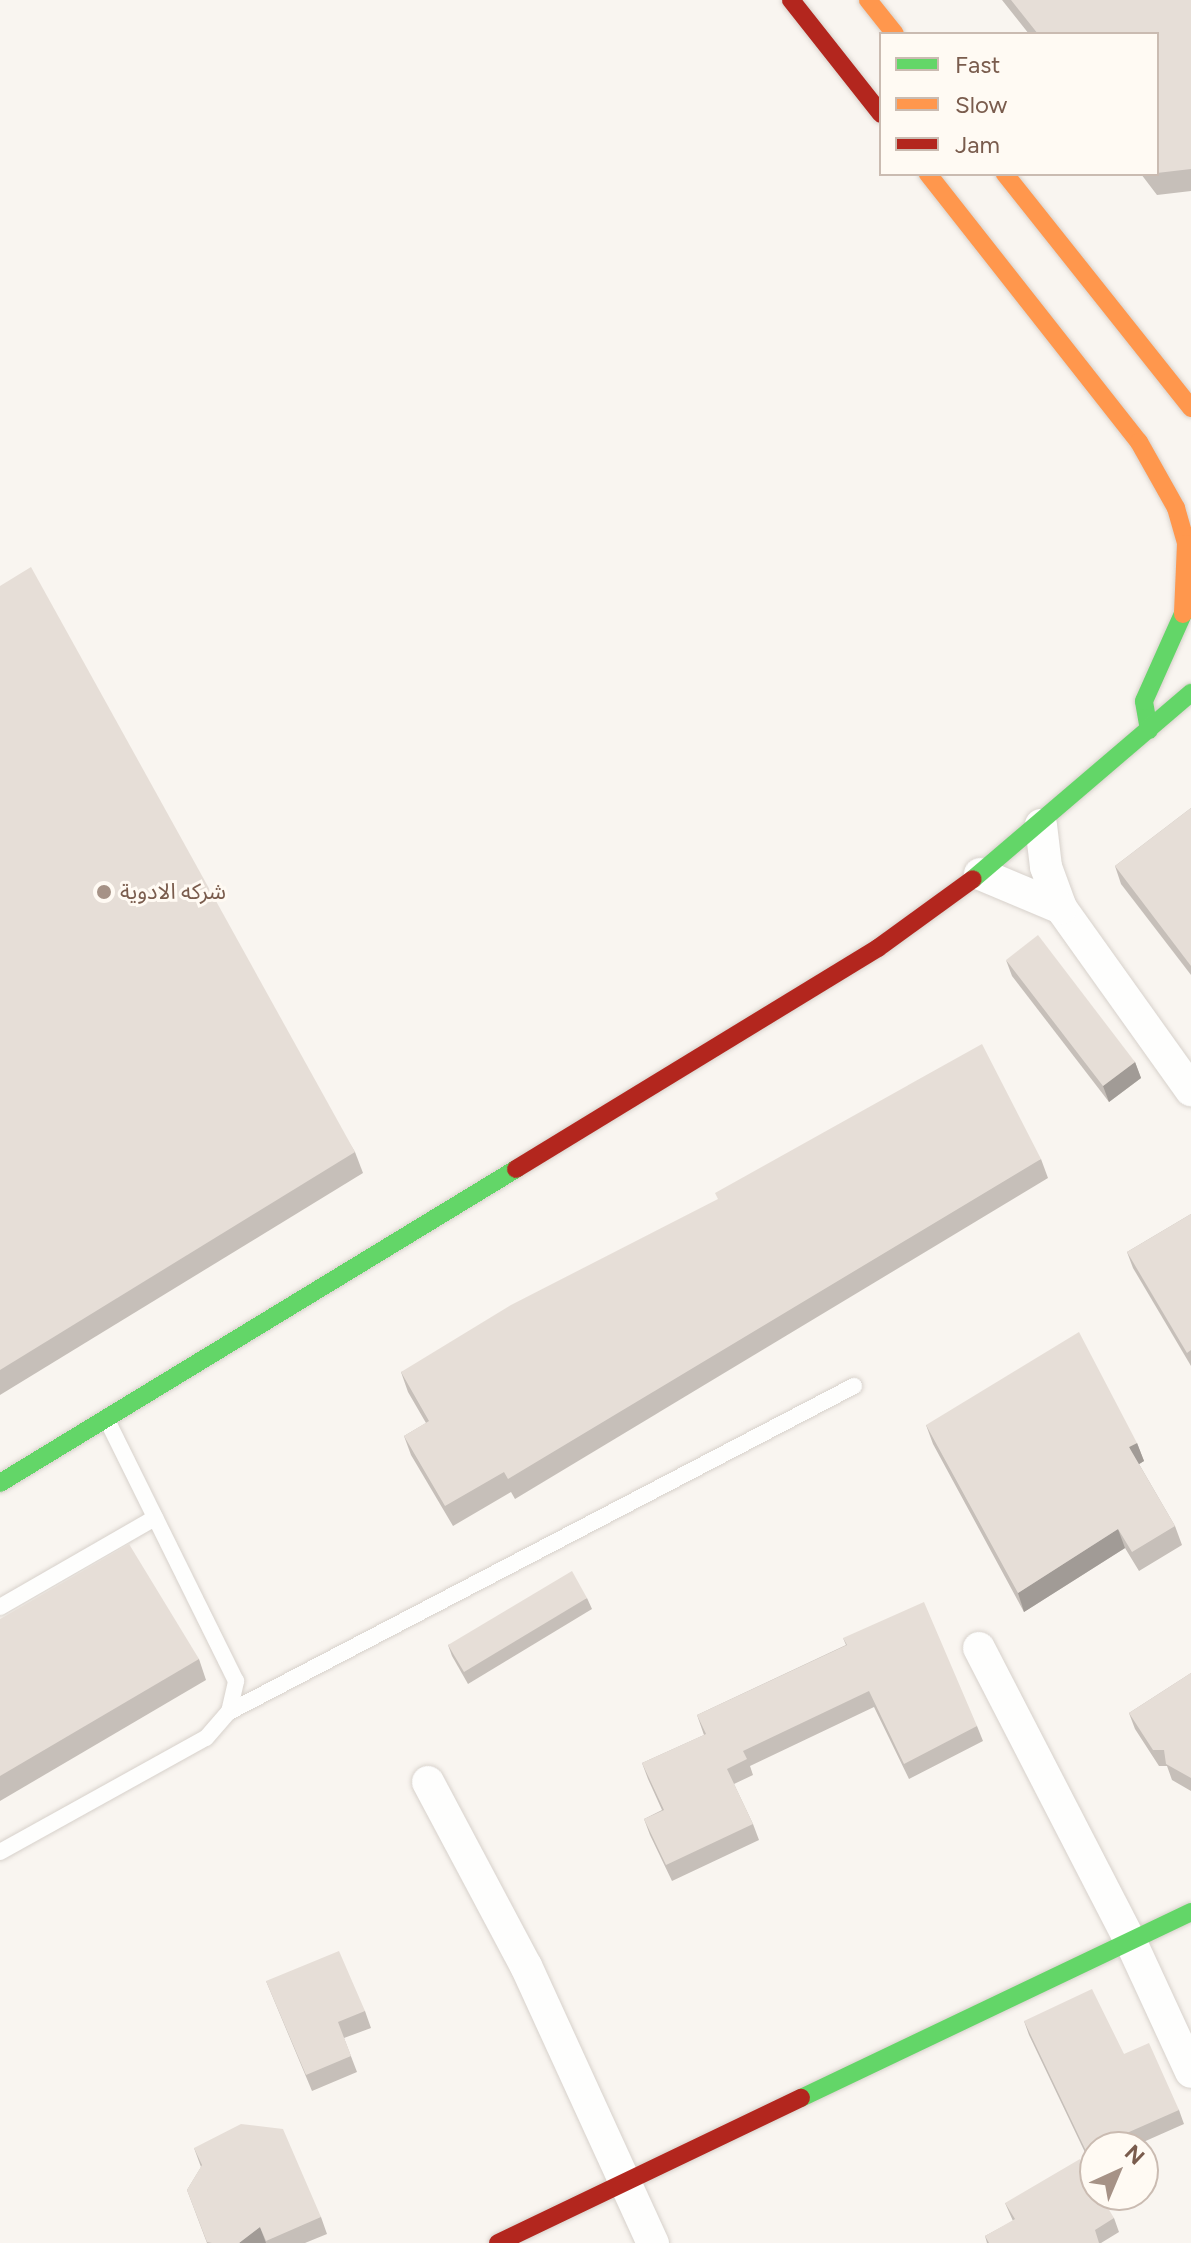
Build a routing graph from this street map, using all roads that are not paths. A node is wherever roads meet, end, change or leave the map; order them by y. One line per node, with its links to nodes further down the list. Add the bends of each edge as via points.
1 (791, 0): 4 (street)
2 (868, 0): 3 (street)
3 (893, 32)
4 (879, 111)
5 (930, 176): 9 (street, via 1139,442 1176,508 1186,544 1187,582 1182,619 1144,701)
6 (1007, 176): 7 (street)
7 (1191, 408)
8 (1191, 693): 9 (street)
9 (1149, 730): 10 (street)
10 (1041, 825): 11 (street); 12 (street, via 1046,867)
11 (980, 874): 12 (street); 15 (street, via 813,990)
12 (1061, 908): 13 (street)
13 (1191, 1090)
14 (854, 1386): 20 (lane)
15 (106, 1418): 16 (street); 17 (lane)
16 (0, 1483)
17 (155, 1518): 18 (lane); 20 (lane, via 236,1681)
18 (0, 1607)
19 (979, 1648): 24 (street)
20 (229, 1712): 22 (lane, via 206,1738)
21 (428, 1782): 26 (street, via 526,1966)
22 (0, 1852)
23 (1191, 1912): 24 (street)
24 (1130, 1940): 25 (street); 26 (street)
25 (1191, 2072)
26 (628, 2183): 27 (street); 28 (street)
27 (498, 2243)
28 (653, 2243)

